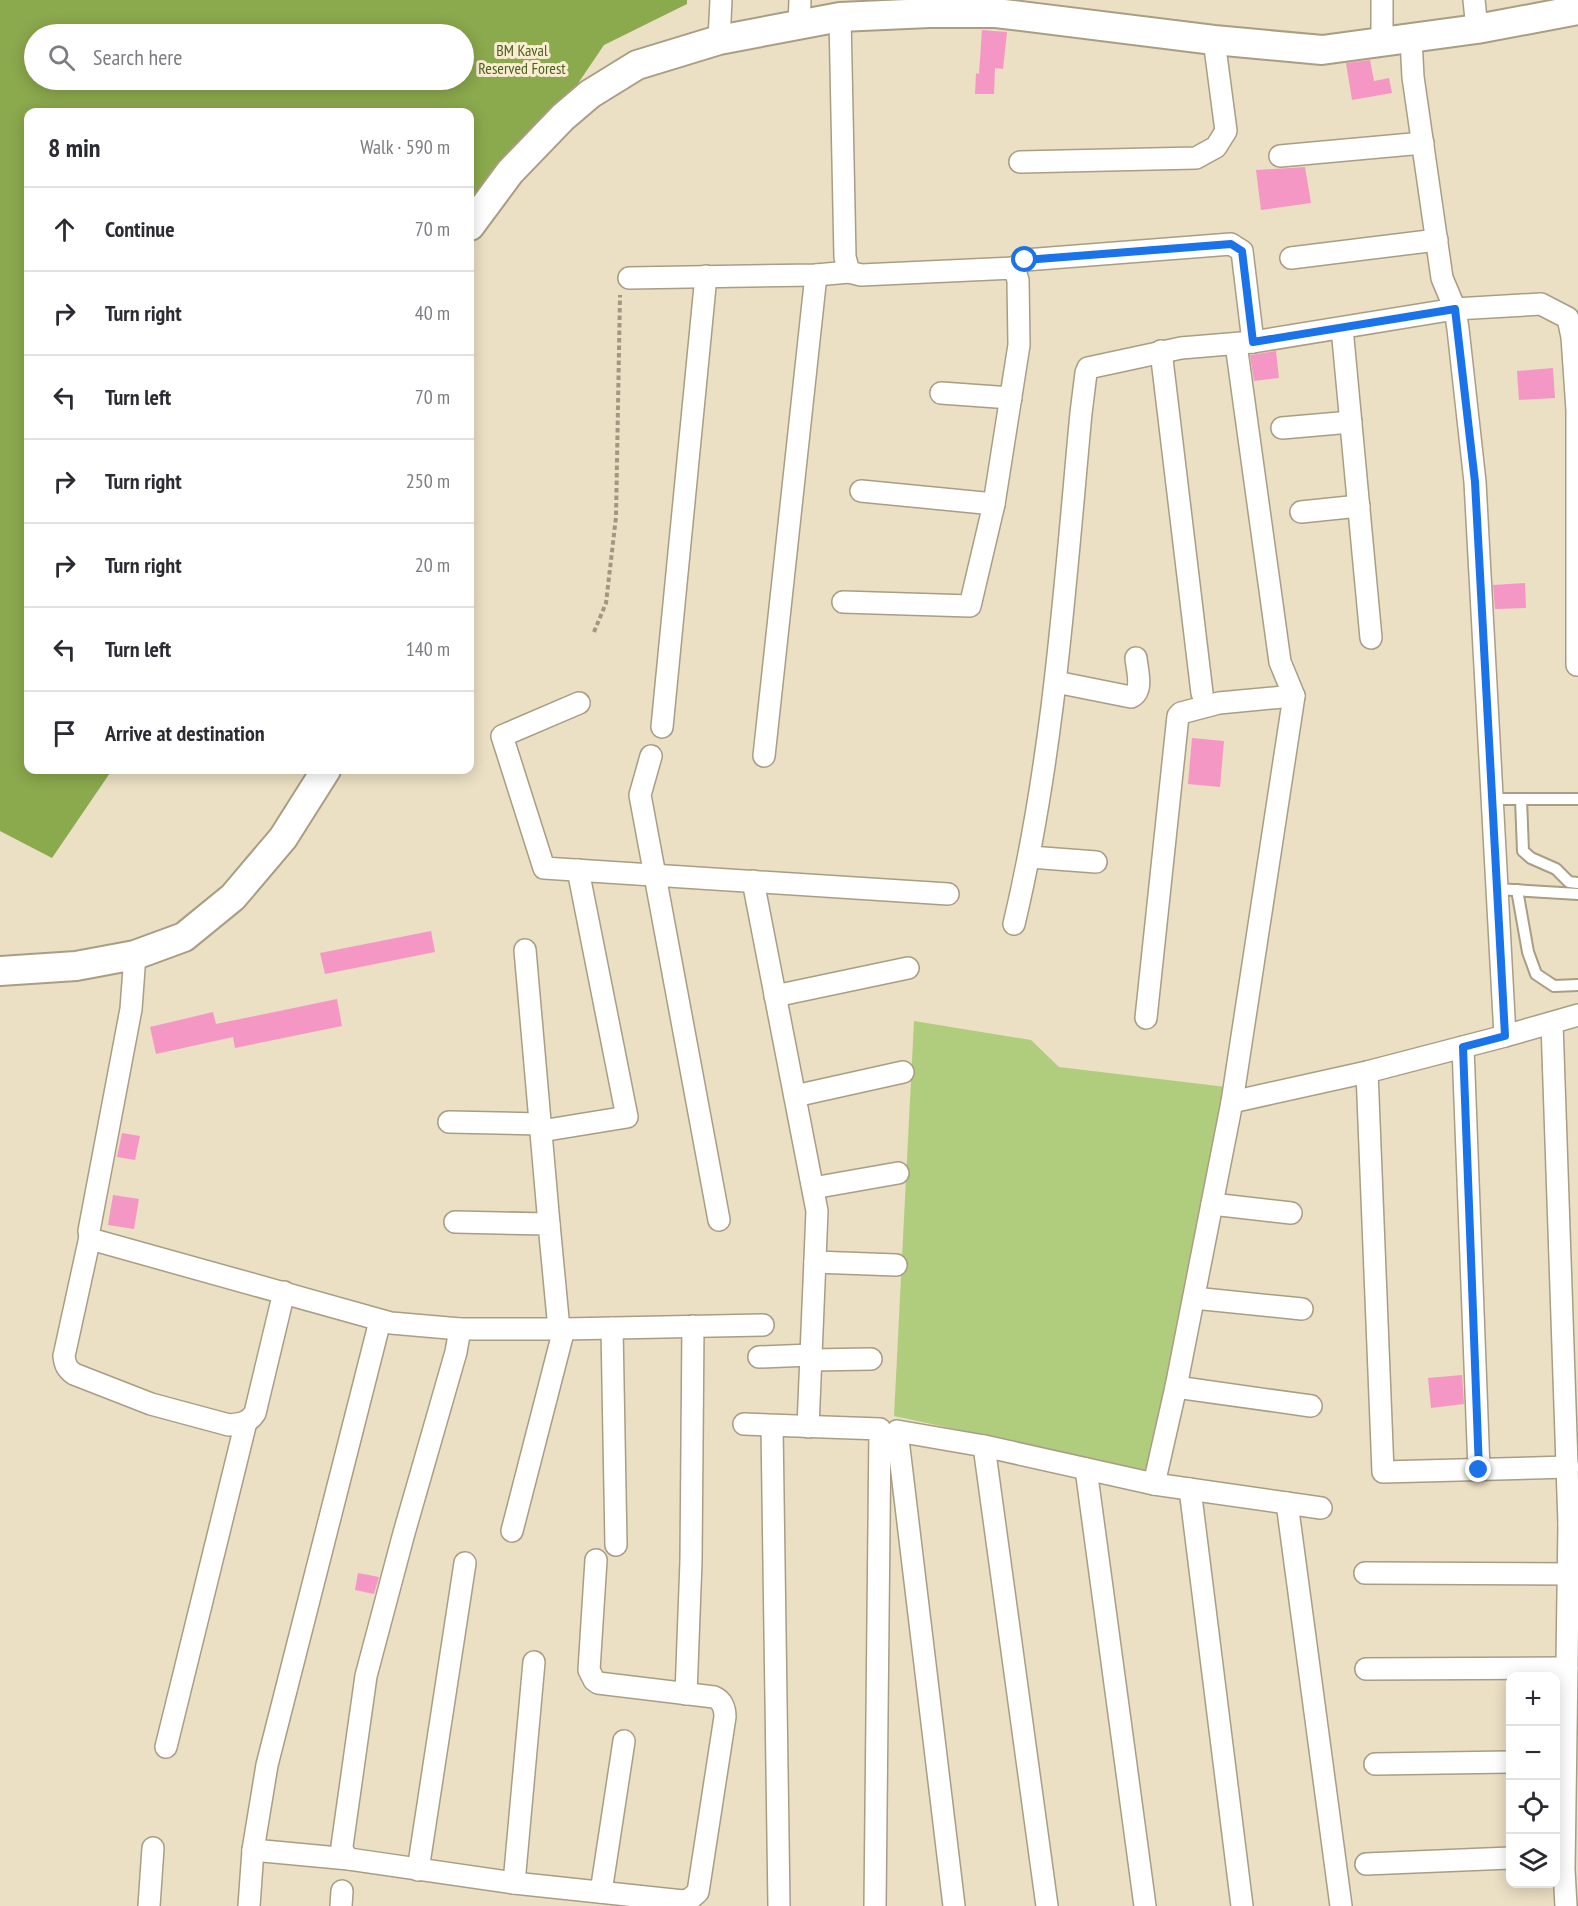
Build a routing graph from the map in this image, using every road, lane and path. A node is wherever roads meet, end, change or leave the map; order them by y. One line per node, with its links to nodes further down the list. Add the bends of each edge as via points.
1 (721, 0): 9 (street)
2 (1382, 0): 11 (street)
3 (1474, 0): 7 (street)
4 (1578, 10): 7 (main road)
5 (800, 12): 6 (main road); 9 (main road)
6 (840, 17): 10 (main road, via 996,14); 19 (street, via 845,257)
7 (1477, 29): 8 (main road)
8 (1411, 39): 11 (main road); 12 (street)
9 (719, 40): 15 (main road, via 637,65 590,94 510,172)
10 (1214, 40): 11 (main road, via 1322,50); 14 (street, via 1226,131 1216,147 1196,158)
11 (1382, 42)
12 (1423, 142): 13 (street); 16 (street)
13 (1280, 156)
14 (1020, 162)
15 (474, 221)
16 (1437, 240): 17 (street); 23 (street, via 1442,278)
17 (1291, 258)
18 (1014, 268): 19 (street, via 861,275); 25 (street, via 1025,260 1231,244 1242,251); 28 (street, via 1018,280 1019,345)
19 (849, 272): 20 (street)
20 (816, 275): 21 (street); 46 (street)
21 (706, 276): 22 (street); 44 (street)
22 (629, 278): 36 (path, via 620,293 616,517 606,603)
23 (1455, 309): 24 (street); 39 (street, via 1541,304 1568,318 1577,410); 48 (street, via 1475,482)
24 (1342, 328): 25 (street); 29 (street)
25 (1245, 343): 26 (street); 42 (street, via 1280,662)
26 (1161, 351): 40 (street, via 1095,365 1086,373); 41 (street)
27 (941, 393): 28 (street)
28 (1011, 398): 32 (street)
29 (1351, 422): 30 (street); 33 (street)
30 (1282, 428)
31 (861, 491): 32 (street)
32 (994, 504): 35 (street, via 970,606)
33 (1359, 506): 34 (street); 37 (street)
34 (1301, 512)
35 (843, 602)
36 (594, 632)
37 (1371, 638)
38 (1136, 658): 40 (street, via 1139,690 1131,697)
39 (1577, 665)
40 (1056, 682): 51 (street)
41 (1202, 693)
42 (1294, 696): 68 (street, via 1219,703 1178,716); 75 (street)
43 (579, 703): 53 (street, via 502,736 544,868)
44 (662, 727)
45 (651, 756): 54 (street, via 640,795)
46 (764, 756)
47 (323, 774): 62 (main road, via 283,838 233,897 184,937)
48 (1492, 798): 49 (lane); 57 (street)
49 (1521, 799): 50 (lane); 56 (lane, via 1523,850 1530,858 1556,869 1569,882)
50 (1578, 799)
51 (1030, 857): 52 (street); 60 (street)
52 (1096, 862)
53 (579, 870): 54 (street); 77 (street, via 627,1118)
54 (655, 875): 55 (street); 82 (street)
55 (753, 881): 58 (street); 66 (street)
56 (1578, 883)
57 (1507, 890): 59 (lane); 65 (lane, via 1536,974 1554,986); 70 (street)
58 (948, 894)
59 (1578, 894)
60 (1014, 924)
61 (525, 950): 77 (street)
62 (135, 955): 64 (main road, via 76,966); 85 (street, via 131,1009)
63 (908, 968): 66 (street)
64 (0, 971)
65 (1578, 985)
66 (775, 996): 74 (street)
67 (1578, 1015): 69 (street)
68 (1146, 1018)
69 (1552, 1023): 70 (street); 107 (street)
70 (1505, 1036): 71 (street)
71 (1463, 1047): 73 (street); 109 (street)
72 (903, 1072): 74 (street)
73 (1367, 1072): 75 (street); 109 (street, via 1383,1473)
74 (795, 1096): 79 (street)
75 (1232, 1102): 80 (street)
76 (450, 1122): 77 (street)
77 (540, 1127): 84 (street)
78 (898, 1173): 79 (street)
79 (813, 1188): 86 (street, via 817,1211)
80 (1212, 1204): 81 (street); 89 (street)
81 (1291, 1213)
82 (718, 1220)
83 (455, 1222): 84 (street)
84 (549, 1224): 96 (street)
85 (90, 1237): 88 (street); 102 (street, via 64,1356 68,1370 151,1404 229,1425)
86 (815, 1262): 87 (street); 98 (street)
87 (896, 1265)
88 (284, 1292): 91 (street); 102 (street, via 255,1413)
89 (1194, 1298): 90 (street); 100 (street)
90 (1302, 1309)
91 (380, 1321): 95 (street); 131 (street, via 267,1765)
92 (763, 1325): 93 (street)
93 (693, 1326): 94 (street); 124 (street, via 692,1560)
94 (612, 1328): 96 (street); 116 (street)
95 (460, 1329): 96 (street); 134 (street, via 366,1676 342,1846)
96 (562, 1329): 115 (street)
97 (759, 1357): 98 (street)
98 (811, 1358): 99 (street); 105 (street)
99 (871, 1359)
100 (1176, 1387): 101 (street); 110 (street)
101 (1311, 1406)
102 (246, 1422): 126 (street)
103 (744, 1425): 104 (street)
104 (772, 1426): 105 (street); 142 (street)
105 (808, 1427): 143 (street, via 880,1430)
106 (984, 1446): 108 (street); 144 (street, via 897,1431); 145 (street)
107 (1568, 1467): 109 (street); 114 (street)
108 (1086, 1469): 110 (street); 146 (street)
109 (1479, 1470)
110 (1154, 1485): 111 (street)
111 (1190, 1489): 112 (street); 147 (street)
112 (1287, 1503): 113 (street); 148 (street)
113 (1321, 1508)
114 (1574, 1525): 120 (street)
115 (512, 1531)
116 (616, 1545)
117 (596, 1560): 124 (street, via 591,1675 598,1683)
118 (465, 1563): 136 (street)
119 (1365, 1572): 120 (street)
120 (1569, 1574): 122 (street)
121 (534, 1662): 137 (street)
122 (1567, 1668): 123 (street); 127 (street)
123 (1366, 1669)
124 (686, 1694): 139 (street, via 718,1698 725,1717)
125 (624, 1741): 138 (street)
126 (166, 1747)
127 (1561, 1761): 132 (street)
128 (1506, 1762): 129 (street)
129 (1375, 1764)
130 (153, 1848): 140 (street)
131 (253, 1850): 134 (street); 141 (street)
132 (1560, 1856): 149 (street)
133 (1506, 1858): 135 (street)
134 (349, 1859): 136 (street)
135 (1366, 1864)
136 (418, 1869): 137 (street)
137 (514, 1883): 138 (street)
138 (601, 1892): 139 (street)
139 (695, 1901)
140 (149, 1906)
141 (249, 1906)
142 (779, 1906)
143 (875, 1906)
144 (954, 1906)
145 (1047, 1906)
146 (1145, 1906)
147 (1242, 1906)
148 (1341, 1906)
149 (1566, 1906)

